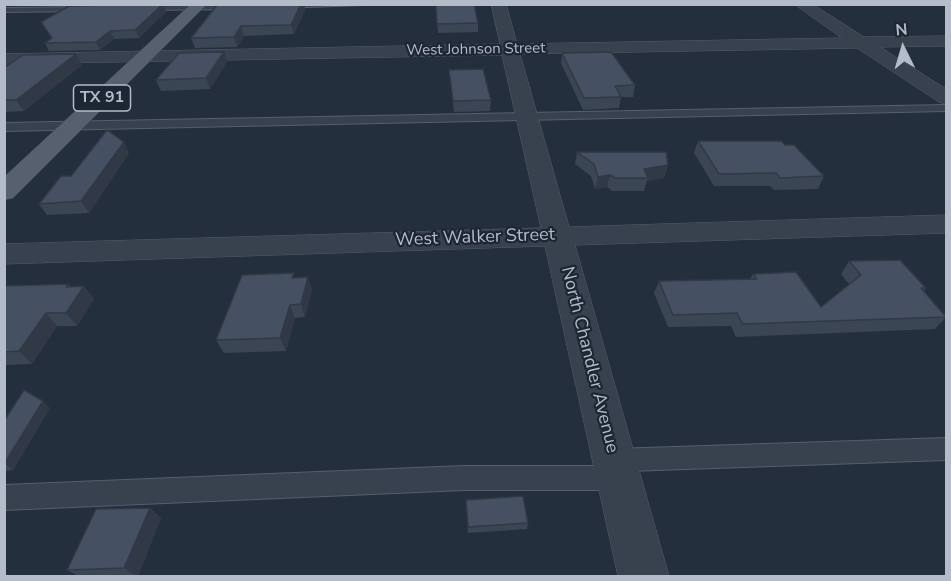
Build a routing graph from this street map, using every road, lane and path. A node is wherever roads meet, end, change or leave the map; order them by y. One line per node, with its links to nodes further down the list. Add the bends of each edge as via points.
1 (388, 4): 5 (lane)
2 (498, 4): 12 (street, North Chandler Avenue)
3 (801, 4): 11 (street)
4 (199, 6): 6 (lane); 7 (lane); 13 (main road, TX 91)
5 (269, 6)
6 (245, 7)
7 (129, 8)
8 (95, 9): 9 (lane)
9 (4, 10)
10 (946, 41): 11 (street, West Johnson Street)
11 (860, 42): 12 (street, West Johnson Street); 15 (street)
12 (510, 49): 13 (street, West Johnson Street); 17 (street, North Chandler Avenue)
13 (146, 57): 14 (street, West Johnson Street); 18 (main road, TX 91)
14 (4, 59)
15 (946, 98)
16 (946, 108): 17 (lane)
17 (527, 117): 18 (lane); 22 (street, North Chandler Avenue)
18 (75, 125): 19 (lane); 20 (main road, TX 91)
19 (4, 127)
20 (4, 192)
21 (946, 224): 22 (street, West Walker Street)
22 (557, 235): 23 (street, West Walker Street); 25 (street, North Chandler Avenue)
23 (4, 254)
24 (946, 449): 25 (lane)
25 (617, 469): 26 (lane); 27 (street, North Chandler Avenue)
26 (4, 498)
27 (644, 576)

